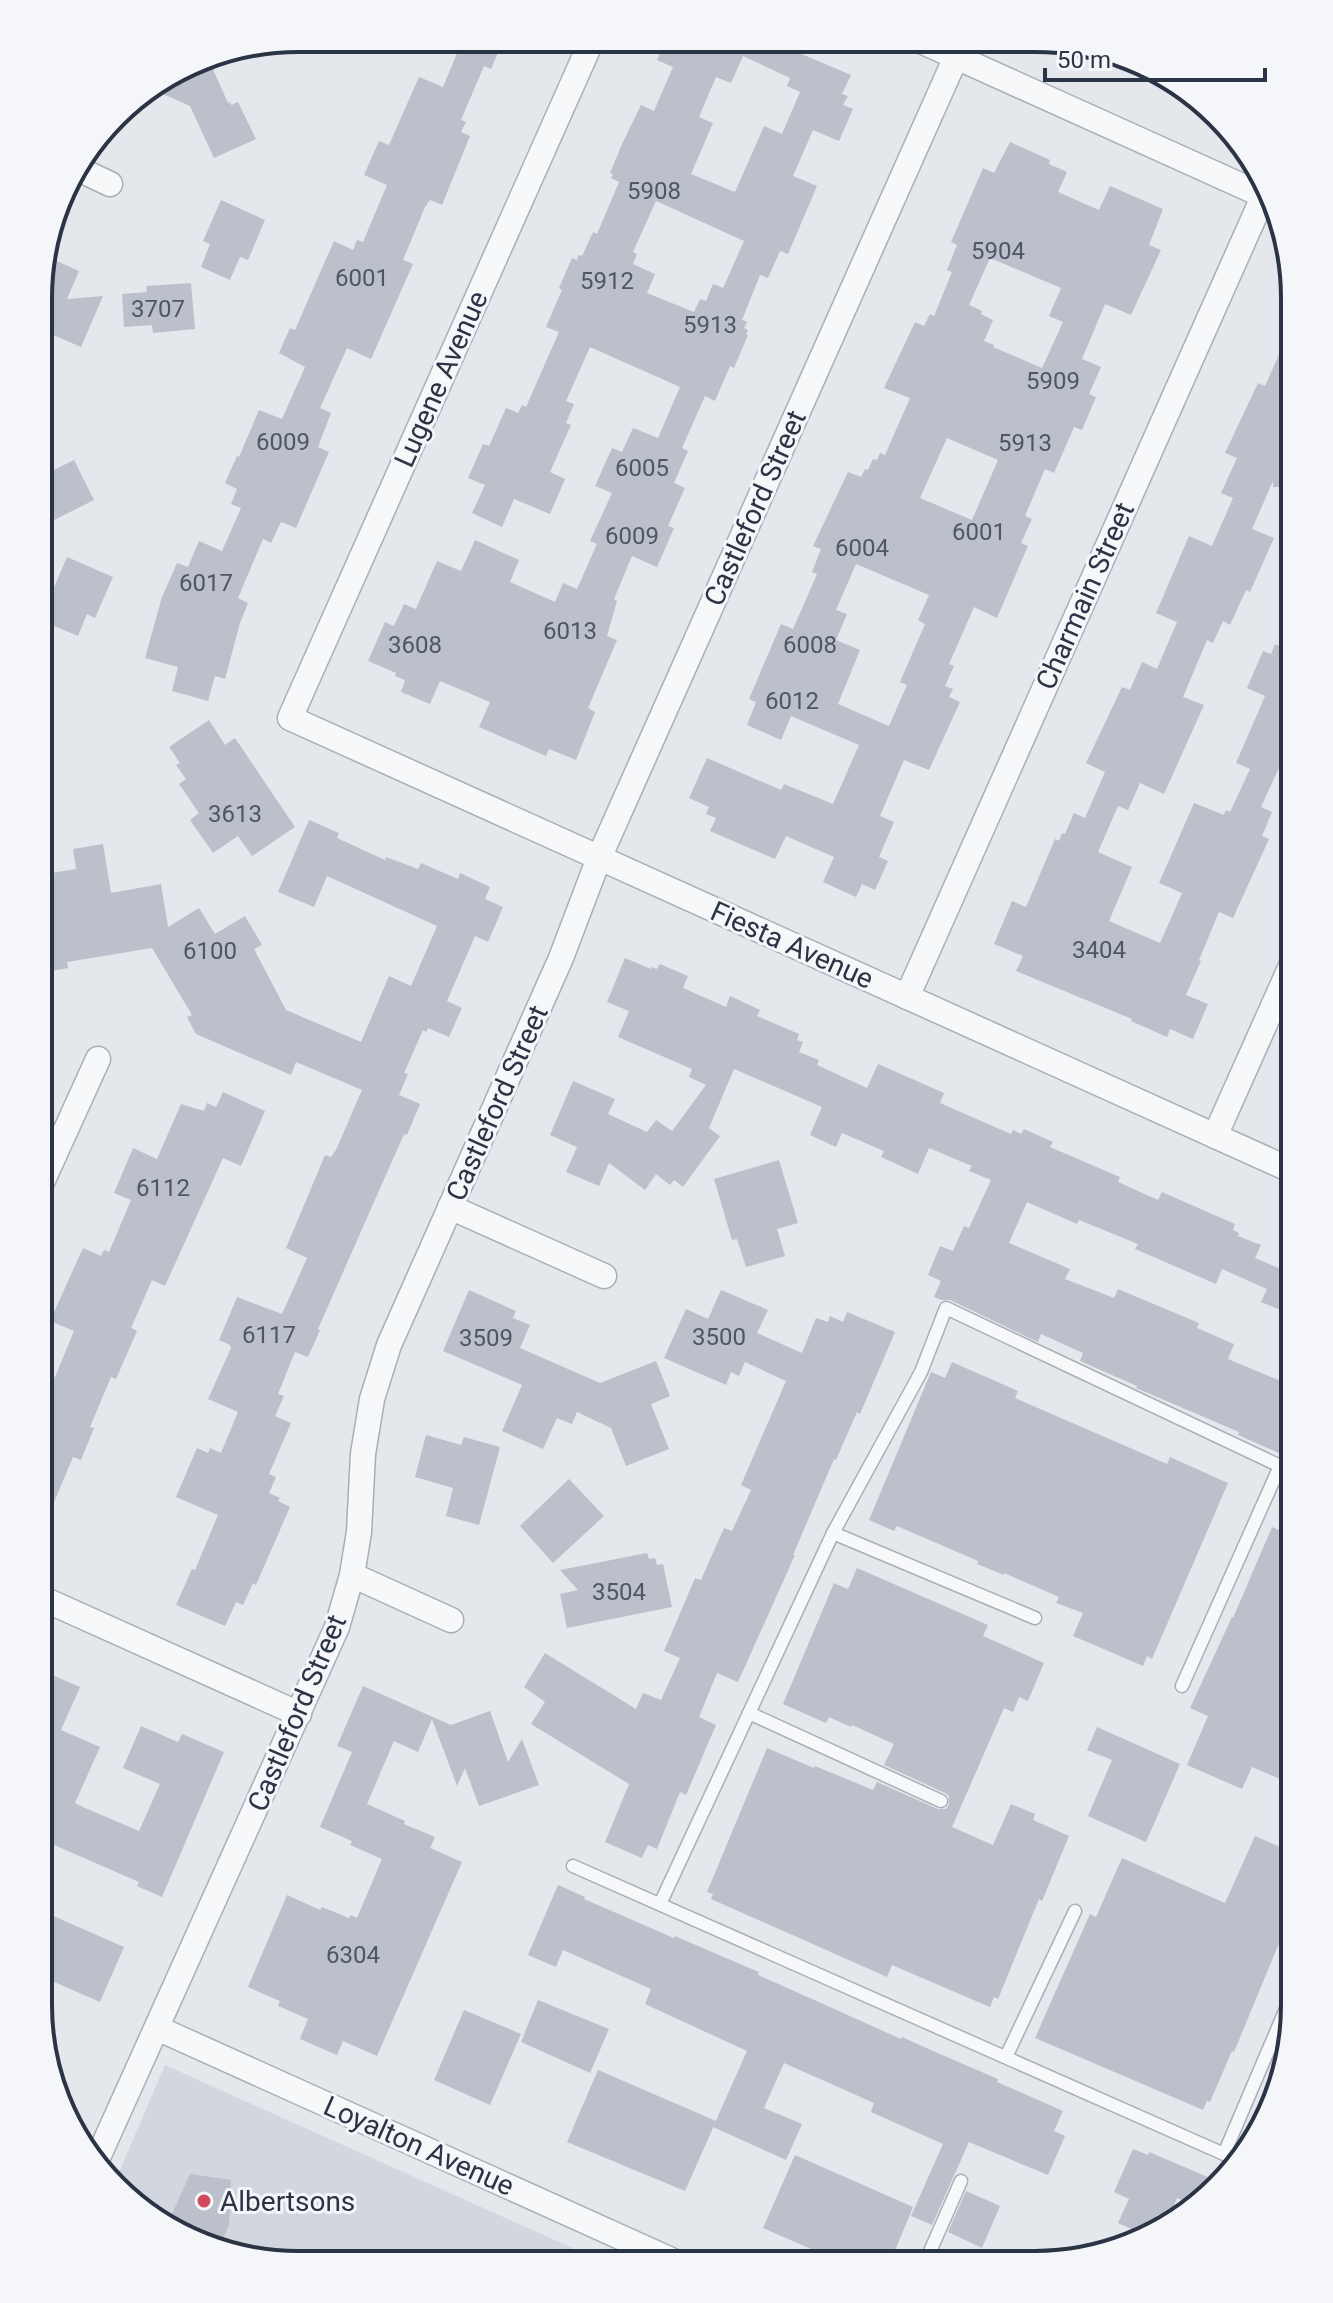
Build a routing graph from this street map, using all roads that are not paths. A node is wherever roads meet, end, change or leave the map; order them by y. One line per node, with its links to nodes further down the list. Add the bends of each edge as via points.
1 (587, 52): 8 (street, Lugene Avenue)
2 (945, 52): 3 (street)
3 (956, 57): 6 (street); 9 (street, Castleford Street)
4 (86, 173): 5 (street)
5 (110, 184)
6 (1256, 192)
7 (1263, 206): 11 (street, Charmain Street)
8 (290, 718): 9 (street, Fiesta Avenue)
9 (599, 858): 11 (street, Fiesta Avenue); 16 (street, Castleford Street, via 561,958)
10 (1281, 989): 13 (street)
11 (907, 997): 13 (street, Fiesta Avenue)
12 (98, 1059): 14 (street)
13 (1215, 1136): 15 (street, Fiesta Avenue)
14 (52, 1160)
15 (1280, 1165)
16 (450, 1207): 17 (street); 20 (street, Castleford Street, via 389,1345 372,1399)
17 (604, 1276)
18 (1280, 1466): 19 (lane, via 946,1308 921,1372); 24 (lane)
19 (833, 1533): 22 (lane); 25 (lane)
20 (352, 1575): 23 (street); 26 (street, Castleford Street, via 337,1627)
21 (52, 1603): 26 (street)
22 (1035, 1618)
23 (451, 1620)
24 (1182, 1686)
25 (749, 1713): 27 (lane); 29 (lane)
26 (299, 1714): 32 (street, Castleford Street)
27 (941, 1801)
28 (573, 1866): 29 (lane)
29 (660, 1904): 33 (lane)
30 (1075, 1911): 33 (lane)
31 (1280, 2023): 33 (lane, via 1224,2154)
32 (157, 2028): 34 (street, Castleford Street); 36 (street, Loyalton Avenue)
33 (1006, 2057)
34 (101, 2152)
35 (961, 2181): 37 (lane)
36 (651, 2251)
37 (930, 2251)

